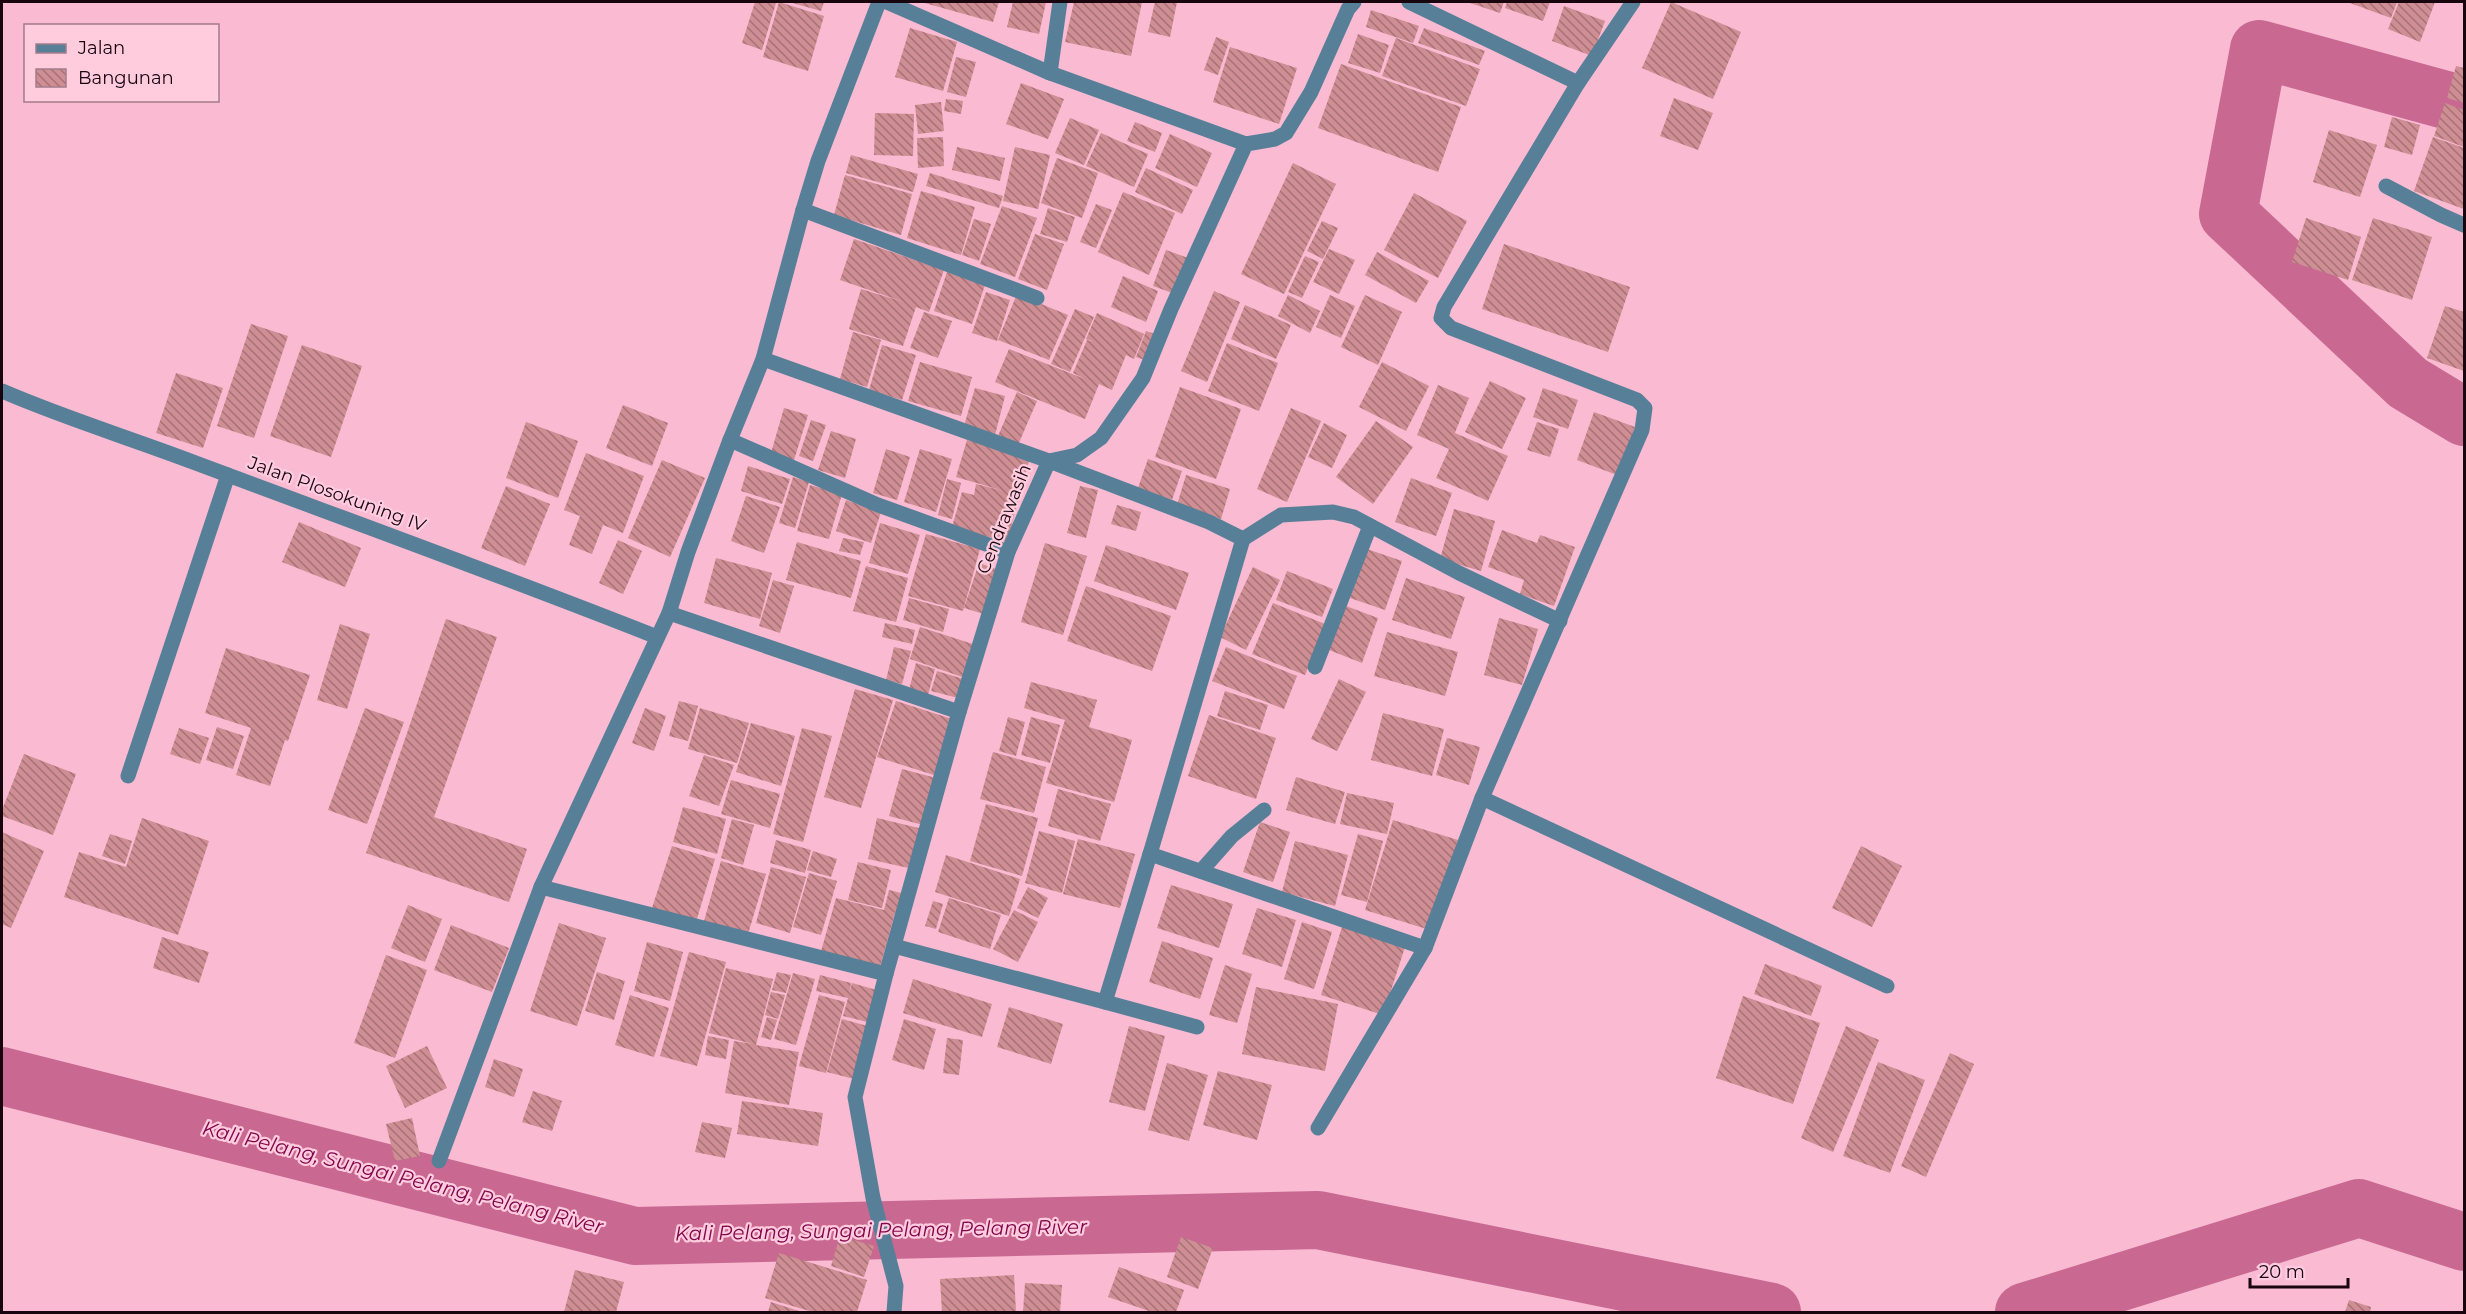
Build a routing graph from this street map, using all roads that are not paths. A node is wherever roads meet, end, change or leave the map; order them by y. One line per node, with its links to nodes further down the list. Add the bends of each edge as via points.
1 (879, 2): 11 (street)
2 (887, 2): 7 (street)
3 (1060, 2): 7 (street)
4 (1354, 2): 9 (street, via 1311,92 1286,133)
5 (1409, 2): 8 (street)
6 (1633, 2): 8 (street)
7 (1050, 73): 9 (street)
8 (1578, 83): 23 (street, via 1441,318 1451,328 1637,400 1645,408 1641,430)
9 (1246, 144): 17 (street, Cendrawasih, via 1143,378 1101,438 1077,455)
10 (2386, 186): 12 (street)
11 (803, 210): 13 (street); 14 (street)
12 (2464, 225)
13 (1037, 298)
14 (763, 359): 16 (street); 17 (street)
15 (2, 391): 18 (street, Jalan Plosokuning IV, via 49,412)
16 (730, 440): 21 (street, via 878,505); 22 (street)
17 (1049, 461): 20 (street, via 1209,522); 21 (street, Cendrawasih)
18 (228, 475): 24 (street, Jalan Plosokuning IV); 27 (street)
19 (1371, 526): 20 (street, via 1333,512 1281,515); 23 (street); 25 (street)
20 (1243, 539): 30 (street)
21 (1008, 552): 26 (street, Cendrawasih)
22 (669, 613): 24 (street); 26 (street)
23 (1560, 621): 28 (street)
24 (657, 637): 32 (street)
25 (1315, 667)
26 (959, 712): 33 (street, Cendrawasih)
27 (128, 776)
28 (1482, 798): 34 (street); 36 (street)
29 (1264, 810): 31 (street, via 1232,836)
30 (1150, 854): 31 (street); 37 (street)
31 (1201, 871): 34 (street)
32 (541, 887): 35 (street); 40 (street)
33 (894, 946): 35 (street, Cendrawasih); 37 (street)
34 (1425, 948): 39 (street)
35 (886, 974): 41 (street, Cendrawasih, via 855,1097 873,1198 896,1286)
36 (1887, 986)
37 (1105, 1002): 38 (street)
38 (1197, 1027)
39 (1318, 1128)
40 (439, 1161)
41 (894, 1312)

